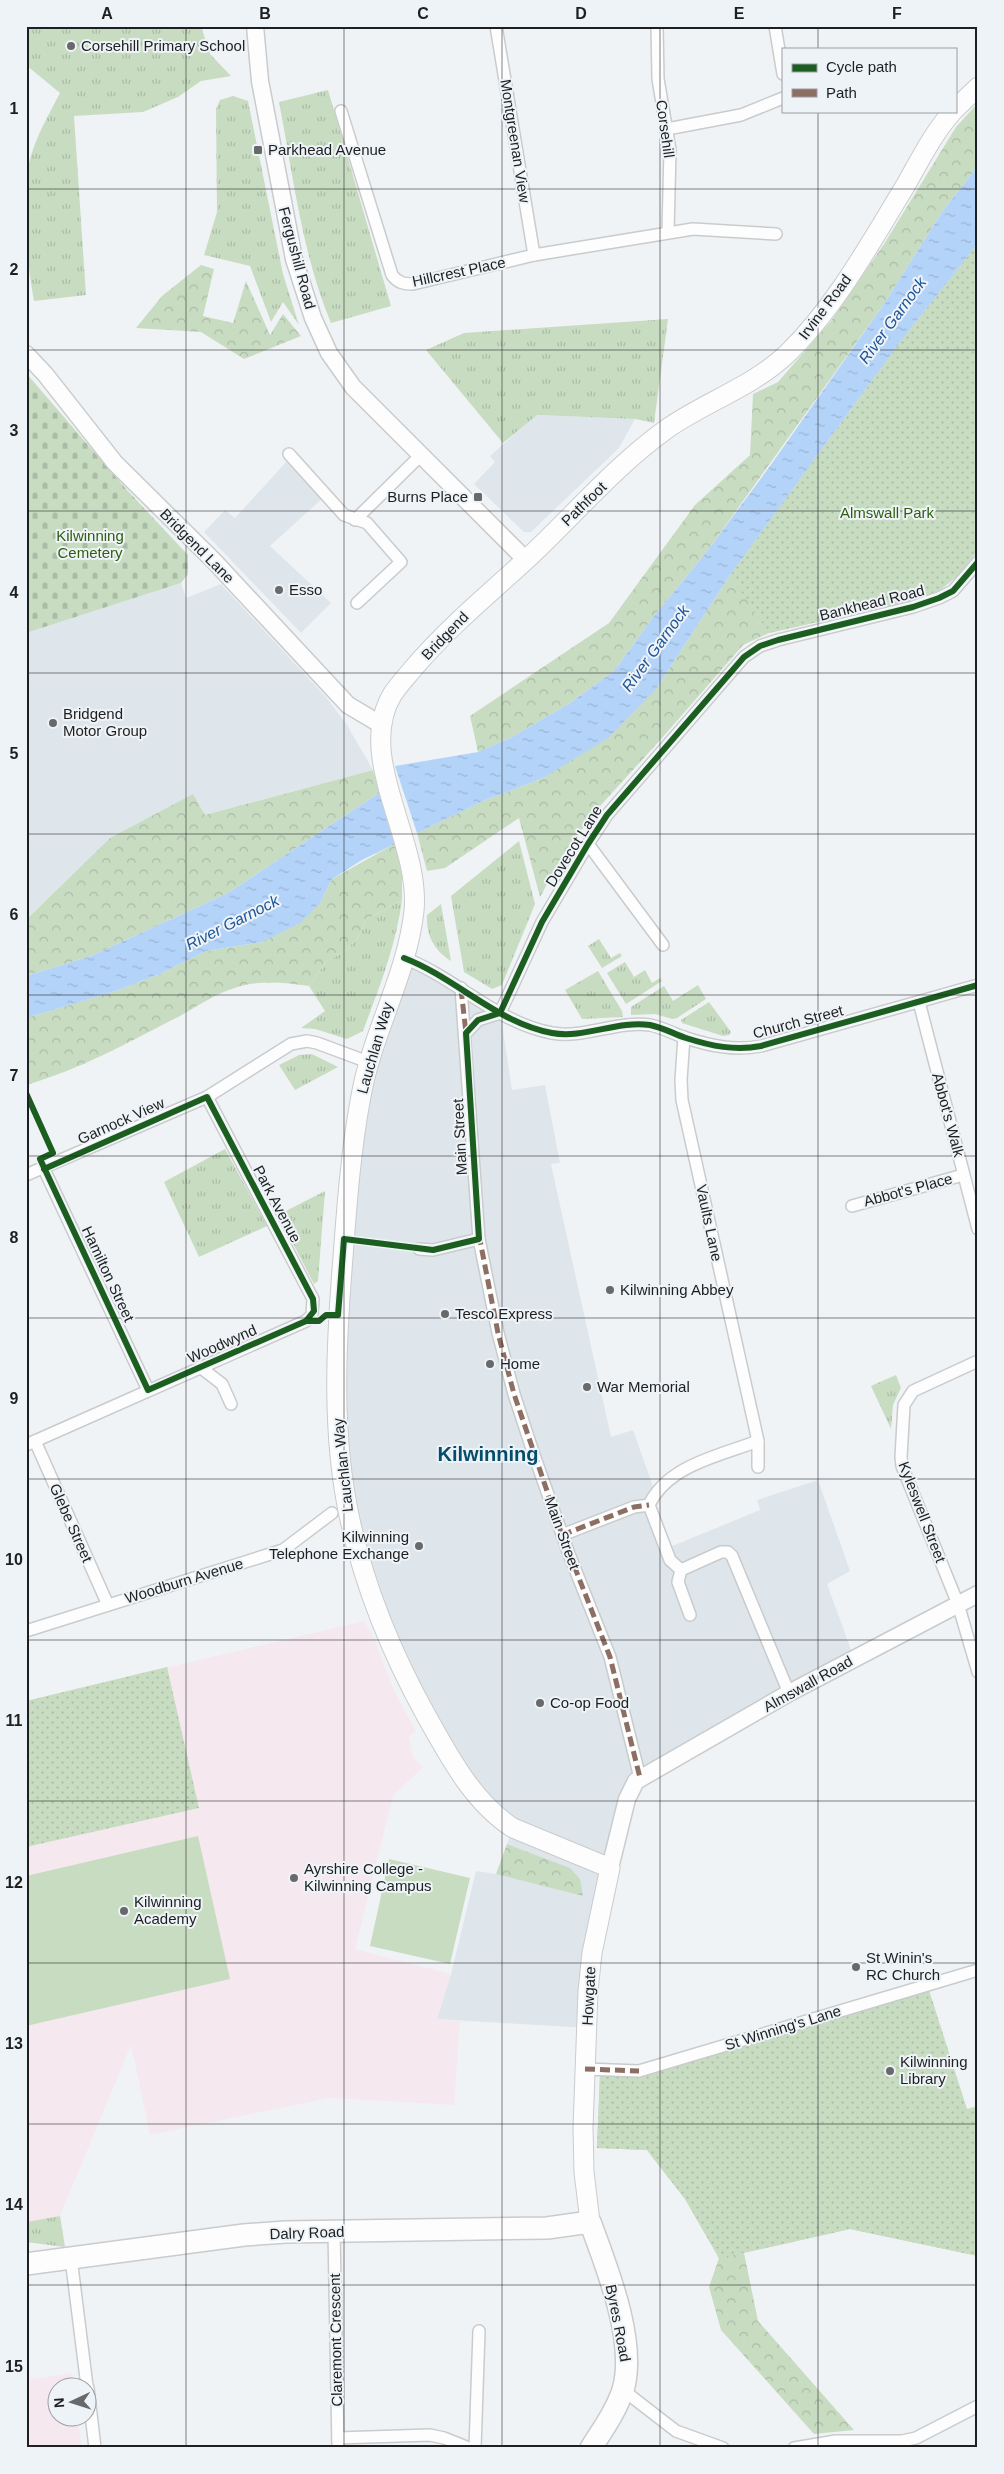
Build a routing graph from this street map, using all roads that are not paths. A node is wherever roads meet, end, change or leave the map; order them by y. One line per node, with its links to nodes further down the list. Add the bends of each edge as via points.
1 (256, 26): 18 (main road, Fergushill Road, via 259,72 277,178 294,259 313,318 330,353 353,387)
2 (496, 26): 14 (street, Montgreenan View)
3 (657, 26): 11 (street, Corsehill, via 658,79)
4 (775, 26): 5 (street)
5 (782, 68)
6 (978, 87): 8 (main road, Irvine Road)
7 (782, 98): 11 (street, via 741,115)
8 (956, 106)
9 (341, 111): 14 (street, Hillcrest Place, via 396,281 413,284)
10 (949, 112): 16 (main road, Irvine Road, via 849,277 796,345 768,370 690,413)
11 (667, 130): 12 (street, Corsehill, via 670,150)
12 (668, 232): 13 (street, Hillcrest Place, via 693,229); 14 (street, Hillcrest Place)
13 (776, 234)
14 (534, 256)
15 (26, 354): 24 (main road, Bridgend Lane, via 115,464 214,561 348,706)
16 (641, 449): 20 (main road, Pathfoot)
17 (290, 454): 19 (street, via 344,514)
18 (421, 455): 19 (street); 20 (main road, Fergushill Road)
19 (355, 520): 22 (street, via 367,522 401,562)
20 (526, 560): 24 (main road, Bridgend, via 430,649 396,689)
21 (978, 562): 23 (street, Bankhead Road, via 953,591 939,598)
22 (357, 603)
23 (760, 646): 25 (street, Dovecot Lane, via 744,657 625,792)
24 (380, 724): 27 (main road, via 383,765 413,878 414,911)
25 (588, 844): 26 (street); 31 (street, Dovecot Lane, via 542,922)
26 (663, 945)
27 (404, 958): 29 (street, Church Street); 34 (main road, Lauchlan Way)
28 (978, 985): 30 (street, Church Street)
29 (461, 988): 31 (street, Church Street); 32 (street, Main Street)
30 (919, 1002): 33 (street, Church Street, via 751,1048 722,1047); 38 (street, Abbot's Walk)
31 (500, 1013): 32 (street, via 478,1020); 33 (street, Church Street, via 524,1027 554,1034 649,1025)
32 (466, 1033): 41 (street, Main Street)
33 (684, 1037): 48 (street, Vaults Lane, via 682,1100)
34 (368, 1062): 35 (street, Garnock View, via 318,1043 299,1042 281,1048); 63 (main road, Lauchlan Way, via 350,1176 336,1369 342,1470 349,1517 361,1562 410,1686 474,1794 513,1828)
35 (207, 1097): 36 (street, Garnock View); 43 (street, Park Avenue, via 313,1299 314,1311)
36 (44, 1169): 37 (street, Garnock View); 46 (street, Hamilton Street)
37 (26, 1175)
38 (963, 1175): 39 (street, Abbot's Place); 40 (street, Abbot's Walk)
39 (852, 1206)
40 (978, 1229)
41 (479, 1239): 42 (street, via 433,1250); 53 (street, Main Street, via 514,1394)
42 (419, 1249)
43 (306, 1322): 45 (street, Woodwynd)
44 (978, 1361): 56 (street, Kyleswell Street, via 914,1391 904,1405 901,1457)
45 (200, 1367): 46 (street, Woodwynd); 47 (street, via 222,1384)
46 (148, 1390): 49 (street, Woodwynd)
47 (231, 1404)
48 (758, 1441): 50 (street, Vaults Lane); 51 (street, via 683,1470 655,1492)
49 (31, 1443): 57 (street, Glebe Street)
50 (758, 1467)
51 (649, 1505): 53 (street, via 634,1507); 54 (street, via 670,1560)
52 (332, 1513): 57 (street, Woodburn Avenue, via 282,1550)
53 (562, 1535): 62 (street, Main Street, via 610,1657)
54 (681, 1570): 58 (street, via 678,1582); 61 (street, via 721,1552 732,1556)
55 (978, 1594): 56 (main road, Almswall Road)
56 (958, 1604): 60 (street, Kyleswell Street); 61 (main road, Almswall Road)
57 (108, 1605): 59 (street, Woodburn Avenue)
58 (690, 1616)
59 (26, 1631)
60 (978, 1672)
61 (789, 1693): 62 (main road, Almswall Road)
62 (640, 1778): 63 (main road, Howgate, via 627,1799)
63 (610, 1868): 65 (main road, Howgate, via 592,1953)
64 (978, 1970): 65 (street, St Winning's Lane, via 639,2071)
65 (585, 2069): 66 (main road, Howgate, via 584,2172)
66 (590, 2222): 67 (highway, Dalry Road, via 547,2228); 72 (highway, Byres Road, via 617,2301 626,2351)
67 (334, 2231): 68 (highway, Dalry Road, via 244,2235); 75 (street, Claremont Crescent)
68 (71, 2258): 69 (highway, Dalry Road); 71 (street)
69 (26, 2264)
70 (479, 2331): 78 (street)
71 (86, 2376)
72 (623, 2390): 79 (highway, Byres Road, via 611,2417); 80 (street, via 676,2431)
73 (978, 2406): 81 (street, via 916,2438 836,2441)
74 (92, 2426): 76 (street)
75 (338, 2443): 77 (street, via 430,2435)
76 (95, 2448)
77 (470, 2448)
78 (475, 2448)
79 (591, 2448)
80 (723, 2448)
81 (794, 2448)

